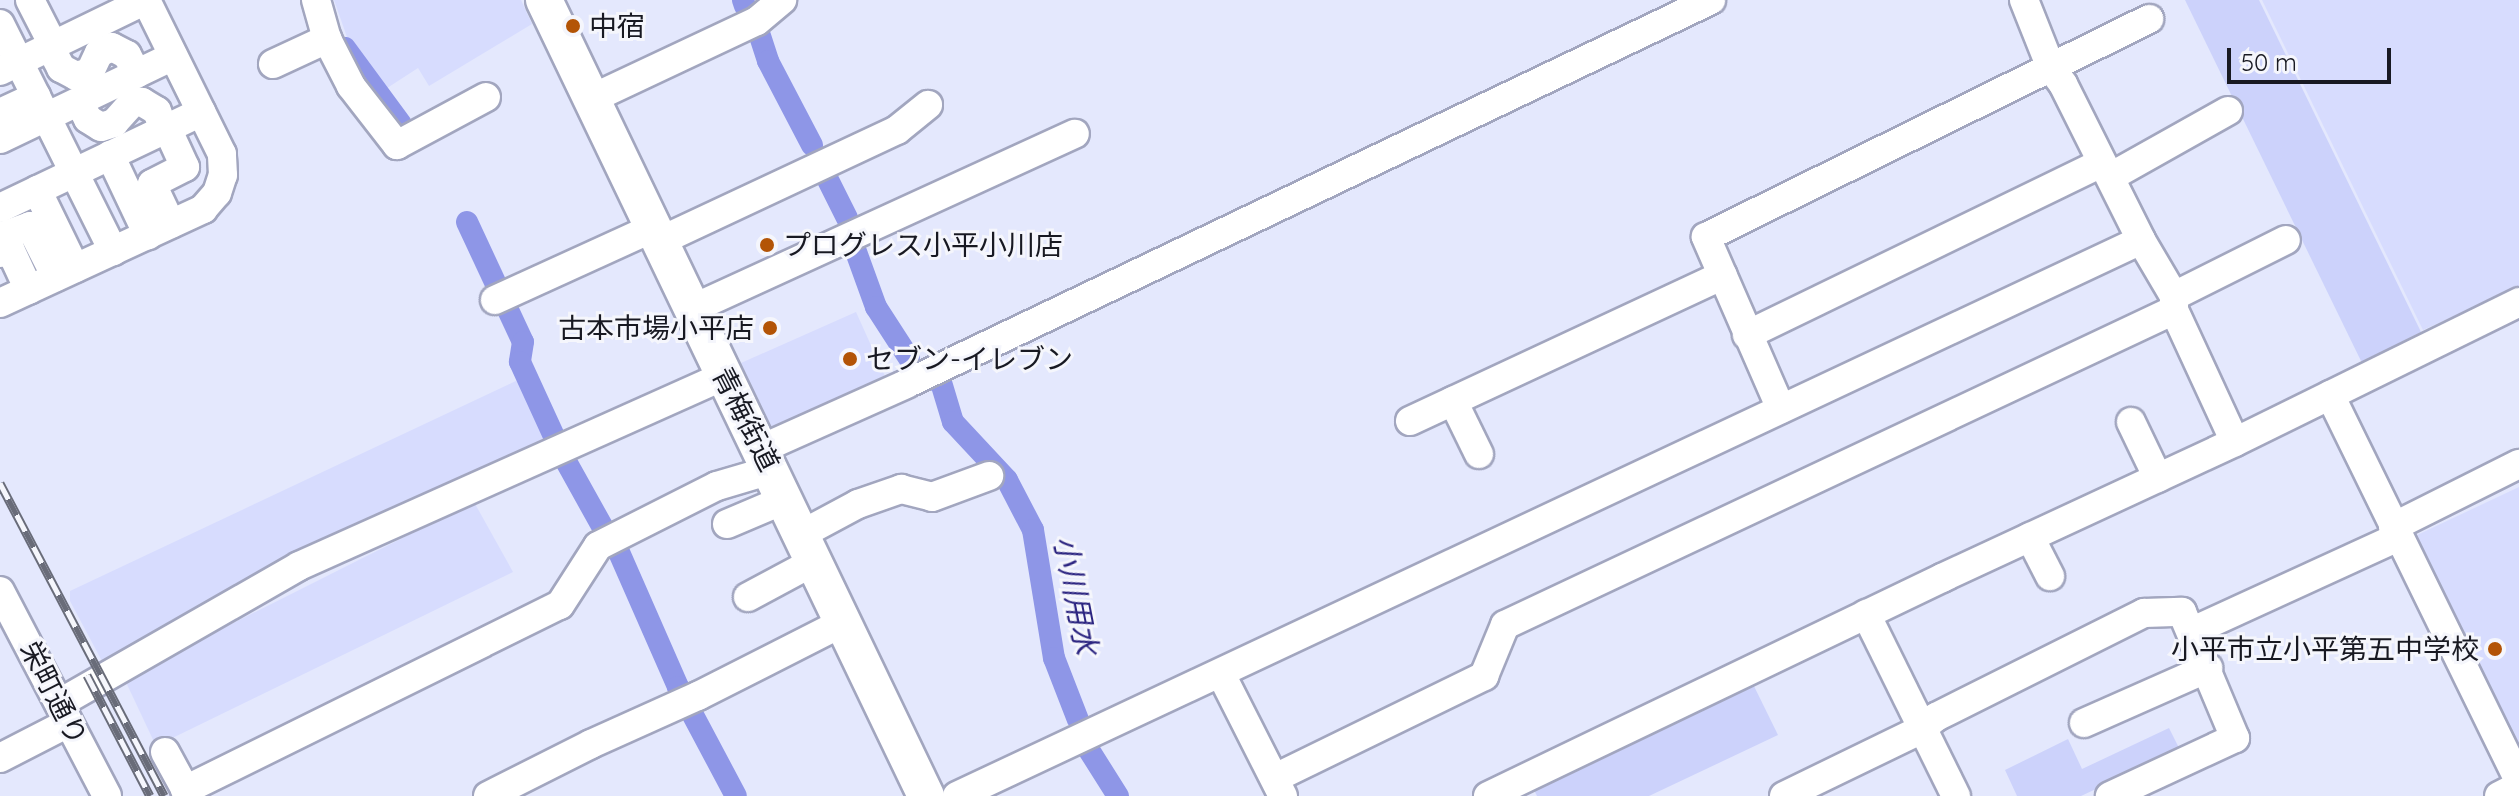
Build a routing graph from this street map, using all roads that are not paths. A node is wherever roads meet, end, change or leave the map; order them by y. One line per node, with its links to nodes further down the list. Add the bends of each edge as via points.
1 (146, 0): 7 (street); 12 (street)
2 (316, 0): 10 (street)
3 (544, 0): 18 (main road, 青梅街道)
4 (782, 0): 18 (street, via 757,21)
5 (1711, 0): 58 (street, via 906,384)
6 (2024, 0): 15 (street)
7 (106, 9): 11 (street)
8 (20, 12): 11 (street); 14 (street)
9 (2149, 19): 15 (street)
10 (327, 39): 13 (street); 17 (street, via 351,86 397,145)
11 (52, 46): 14 (street); 16 (street, via 61,68 76,76 90,72 99,53 112,47 127,55)
12 (173, 56): 16 (street); 23 (street)
13 (273, 64)
14 (10, 66): 21 (street)
15 (2051, 68): 29 (street); 41 (street, via 1706,237)
16 (137, 74): 19 (street)
17 (486, 97)
18 (591, 99): 34 (main road, 青梅街道)
19 (79, 102): 21 (street); 25 (street, via 88,119 101,127 114,123 127,105 142,102 157,111)
20 (928, 105): 34 (street, via 897,130)
21 (41, 106): 24 (street); 27 (street); 30 (street)
22 (2228, 111): 29 (street)
23 (201, 112): 25 (street); 33 (street, via 222,154 217,193 203,209)
24 (0, 113)
25 (166, 129): 28 (street); 33 (street, via 185,167 152,184)
26 (1075, 134): 47 (street)
27 (0, 139)
28 (110, 155): 30 (street); 33 (street, via 119,198)
29 (2107, 170): 36 (street); 48 (street)
30 (74, 172): 31 (street); 38 (street)
31 (37, 190): 32 (street); 40 (street, via 64,223)
32 (4, 197)
33 (159, 229): 38 (street)
34 (656, 234): 43 (street); 47 (main road, 青梅街道)
35 (0, 237): 40 (street, via 30,226)
36 (2141, 240): 46 (street); 52 (street)
37 (2286, 240): 46 (street)
38 (113, 251): 40 (street)
39 (0, 253): 42 (street, via 10,249)
40 (65, 273): 42 (street)
41 (1723, 275): 48 (street); 51 (street)
42 (29, 290): 45 (street)
43 (504, 296)
44 (2519, 302): 50 (street)
45 (0, 303)
46 (2174, 303): 55 (street); 80 (street, via 1505,625 1484,676)
47 (692, 309): 49 (main road, 青梅街道)
48 (1747, 335): 52 (street)
49 (724, 376): 58 (main road, 青梅街道); 73 (street, via 299,566)
50 (2330, 395): 55 (street); 62 (street)
51 (1453, 401): 53 (street); 56 (street)
52 (1781, 409): 72 (street)
53 (1410, 421)
54 (2131, 422): 60 (street)
55 (2235, 442): 60 (street)
56 (1479, 454)
57 (2519, 464): 62 (street)
58 (773, 473): 61 (street); 64 (main road, 青梅街道); 81 (street, via 717,486 598,546 560,605)
59 (989, 476): 64 (street, via 932,497 901,489 858,504)
60 (2158, 478): 63 (street)
61 (727, 524)
62 (2396, 532): 70 (street); 78 (street)
63 (2030, 537): 65 (street); 68 (street)
64 (808, 548): 67 (street); 69 (main road, 青梅街道)
65 (2050, 576)
66 (0, 591): 73 (street, 栄町通り)
67 (748, 597)
68 (1866, 614): 75 (street); 86 (street)
69 (844, 622): 83 (street); 84 (main road, 青梅街道)
70 (2193, 631): 71 (street); 75 (street, via 2182,612 2144,613 1936,717)
71 (2208, 668): 74 (street); 89 (street, via 2235,738)
72 (1221, 674): 80 (street); 85 (street)
73 (64, 713): 77 (street); 82 (street, 栄町通り)
74 (2084, 723)
75 (1920, 730): 87 (street); 88 (street)
76 (165, 752): 81 (street)
77 (0, 758)
78 (2519, 780)
79 (2519, 786): 90 (street)
80 (1279, 787)
81 (187, 793)
82 (107, 796)
83 (488, 796)
84 (926, 796)
85 (957, 796)
86 (1488, 796)
87 (1784, 796)
88 (1956, 796)
89 (2110, 796)
90 (2499, 796)

